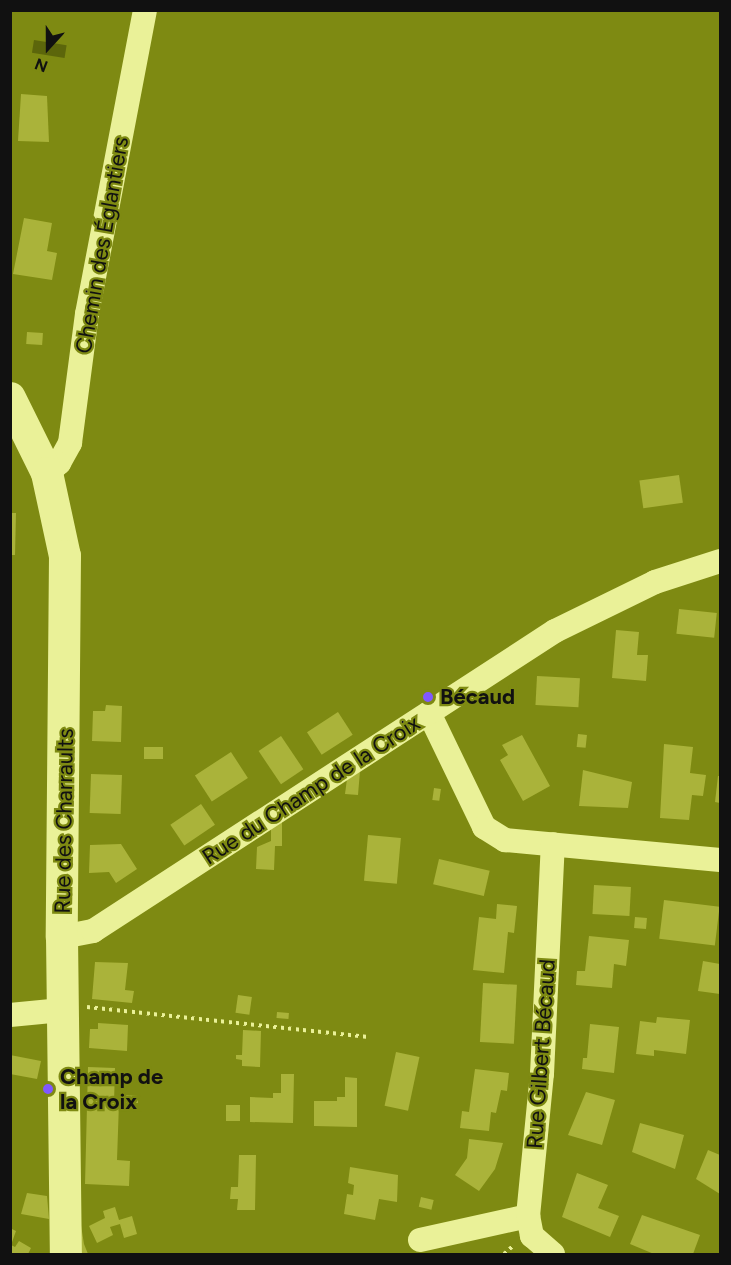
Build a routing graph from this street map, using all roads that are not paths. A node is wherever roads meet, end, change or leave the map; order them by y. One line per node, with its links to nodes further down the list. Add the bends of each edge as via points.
1 (145, 10): 3 (street, Chemin des Églantiers, via 87,314 70,443 59,463)
2 (10, 398): 3 (street, Rue des Charraults)
3 (46, 473): 8 (street, Rue des Charraults, via 58,514 68,598)
4 (720, 561): 5 (street, Rue du Champ de la Croix, via 607,603 555,631)
5 (429, 713): 6 (street, via 484,827 505,840); 8 (street, Rue du Champ de la Croix, via 93,931)
6 (553, 844): 7 (street); 11 (street, Rue Gilbert Bécaud, via 542,1074)
7 (720, 860)
8 (62, 938): 9 (street, Rue des Charraults)
9 (62, 1007): 10 (street); 13 (street, Rue des Charraults)
10 (10, 1015)
11 (528, 1216): 12 (street); 14 (street, Rue Gilbert Bécaud, via 531,1236)
12 (420, 1240)
13 (66, 1254)
14 (553, 1254)

